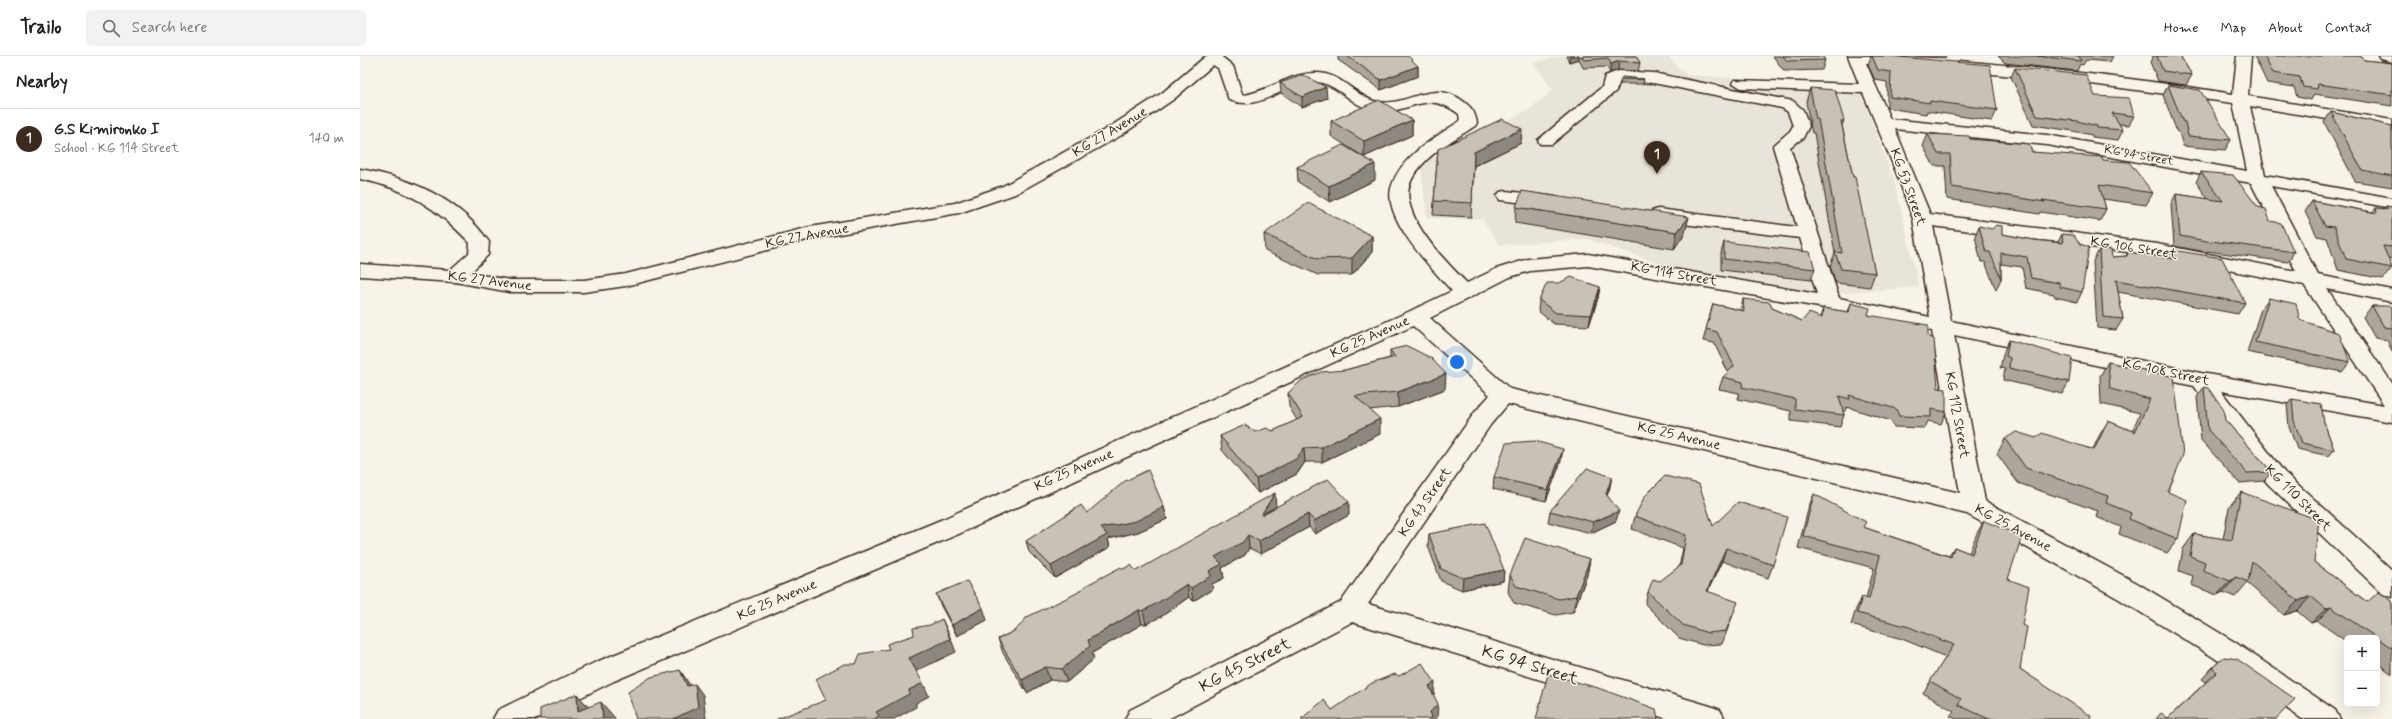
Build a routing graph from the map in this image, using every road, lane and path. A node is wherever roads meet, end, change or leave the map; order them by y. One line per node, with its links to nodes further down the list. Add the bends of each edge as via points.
1 (2244, 56): 10 (street)
2 (2386, 56): 5 (street)
3 (1213, 57): 23 (street, KG 27 Avenue, via 1168,96 1114,132 1009,190 960,208 810,233 626,280 584,286 510,286); 25 (street, via 1225,66 1235,97 1243,100 1299,80 1321,78 1374,106 1436,97 1449,98 1467,112 1469,122 1430,149 1410,168 1398,190 1415,234)
4 (1855, 57): 6 (street); 9 (street, KG 53 Street)
5 (2392, 57)
6 (1918, 62)
7 (1948, 65): 10 (street, via 2061,75)
8 (1742, 84): 9 (street)
9 (1869, 89): 11 (street, KG 53 Street)
10 (2240, 99): 12 (street); 15 (street)
11 (1884, 123): 15 (street, KG 94 Street, via 2047,140); 20 (street, KG 53 Street)
12 (2392, 125)
13 (1546, 140): 21 (street, via 1610,88 1610,79 1618,76 1653,78 1787,104 1796,110 1801,126 1798,134 1782,146 1790,178)
14 (360, 174): 23 (street, via 400,182 426,194 457,217 480,242 478,255)
15 (2258, 177): 17 (street, KG 94 Street); 24 (street)
16 (1506, 196): 18 (street)
17 (2392, 202)
18 (1569, 204)
19 (1639, 212): 21 (street)
20 (1922, 219): 24 (street, KG 106 Street, via 2157,250); 29 (street, KG 53 Street)
21 (1810, 234): 27 (street)
22 (360, 270): 23 (street, KG 27 Avenue)
23 (455, 276)
24 (2311, 281): 26 (street, KG 106 Street); 32 (street)
25 (1464, 292): 27 (street, KG 114 Street, via 1503,273 1528,265 1588,260); 28 (street, KG 114 Street)
26 (2392, 296)
27 (1830, 303): 29 (street, KG 114 Street)
28 (1415, 317): 31 (street, KG 25 Avenue, via 1433,330); 37 (street, KG 25 Avenue, via 952,526 604,672)
29 (1941, 324): 30 (street, KG 108 Street); 34 (street, KG 112 Street)
30 (2201, 380): 33 (street, KG 108 Street); 35 (street, KG 110 Street, via 2276,478)
31 (1503, 395): 34 (street, KG 25 Avenue); 36 (street, KG 43 Street, via 1483,418)
32 (2392, 400)
33 (2392, 414)
34 (1974, 506): 40 (street, KG 25 Avenue, via 2128,591 2223,649)
35 (2392, 586)
36 (1350, 610): 38 (street, KG 45 Street); 39 (street, KG 94 Street)
37 (508, 719)
38 (1140, 719)
39 (1710, 719)
40 (2325, 719)

